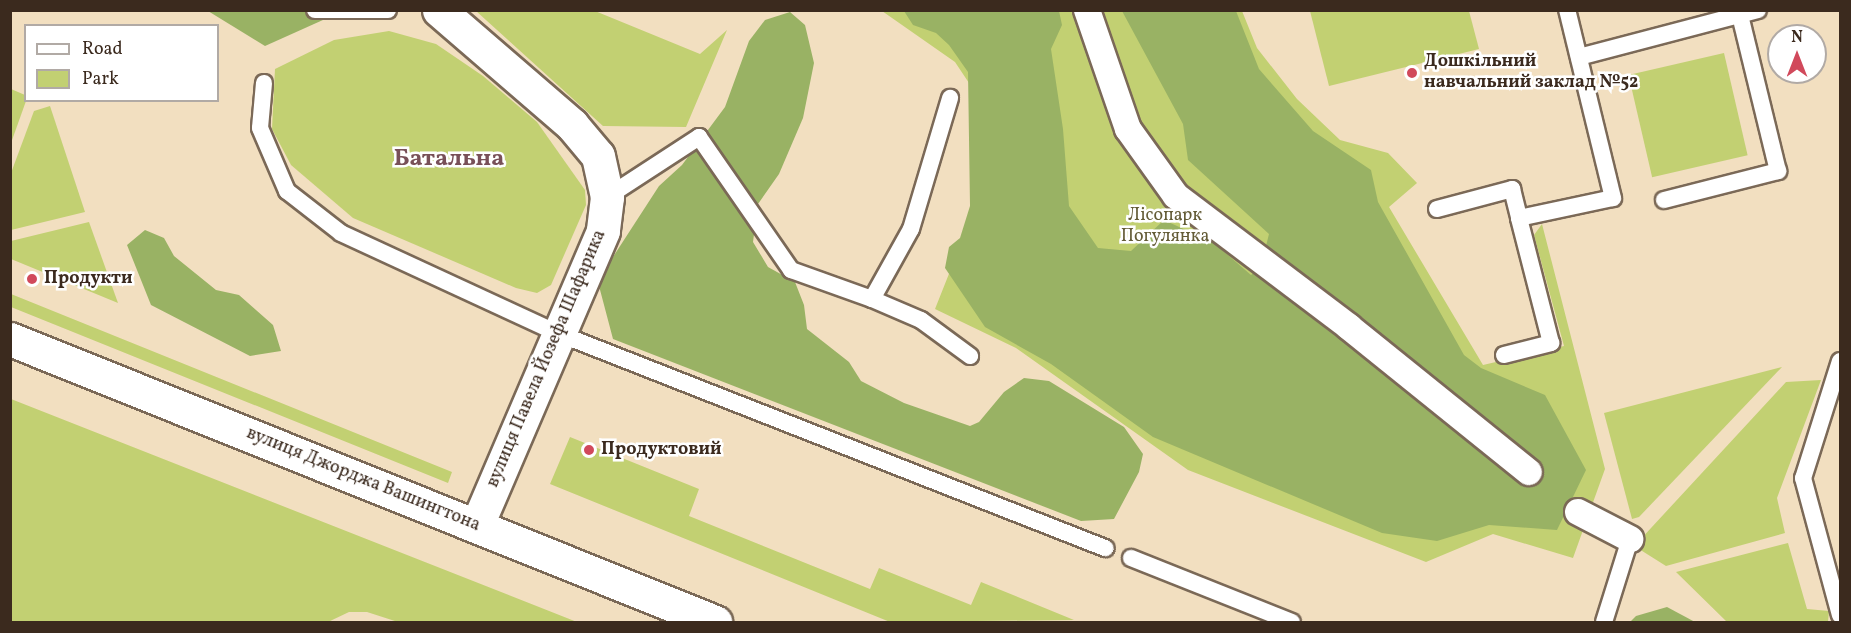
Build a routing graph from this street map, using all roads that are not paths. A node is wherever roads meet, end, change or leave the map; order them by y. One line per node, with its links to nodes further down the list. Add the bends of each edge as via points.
1 (315, 10): 2 (lane)
2 (388, 10)
3 (438, 10): 11 (main road, вулиця Павела Йозефа Шафарика, via 572,125 598,156)
4 (1087, 10): 21 (street, via 1128,129 1176,196 1349,327)
5 (1567, 10): 8 (lane)
6 (1758, 10): 7 (lane)
7 (1740, 15): 8 (lane); 12 (lane, via 1778,171)
8 (1578, 57): 14 (lane, via 1613,198)
9 (264, 83): 16 (lane, via 260,128 287,191 341,233)
10 (950, 98): 15 (lane, via 910,229)
11 (607, 197): 15 (lane, via 699,137 791,270); 16 (main road, вулиця Павела Йозефа Шафарика, via 603,231)
12 (1664, 200)
13 (1437, 209): 14 (lane, via 1512,189)
14 (1519, 218): 18 (lane, via 1551,343)
15 (872, 299): 19 (lane, via 921,320)
16 (560, 334): 23 (main road, вулиця Павела Йозефа Шафарика); 25 (lane)
17 (10, 339): 23 (main road, вулиця Джорджа Вашингтона)
18 (1504, 355)
19 (970, 356)
20 (1840, 362): 27 (lane, via 1803,478)
21 (1529, 472)
22 (1578, 512): 24 (street)
23 (477, 525): 28 (main road, вулиця Джорджа Вашингтона)
24 (1630, 539): 30 (lane)
25 (1105, 548)
26 (1131, 558): 29 (lane)
27 (1840, 615)
28 (715, 622)
29 (1292, 622)
30 (1604, 622)

